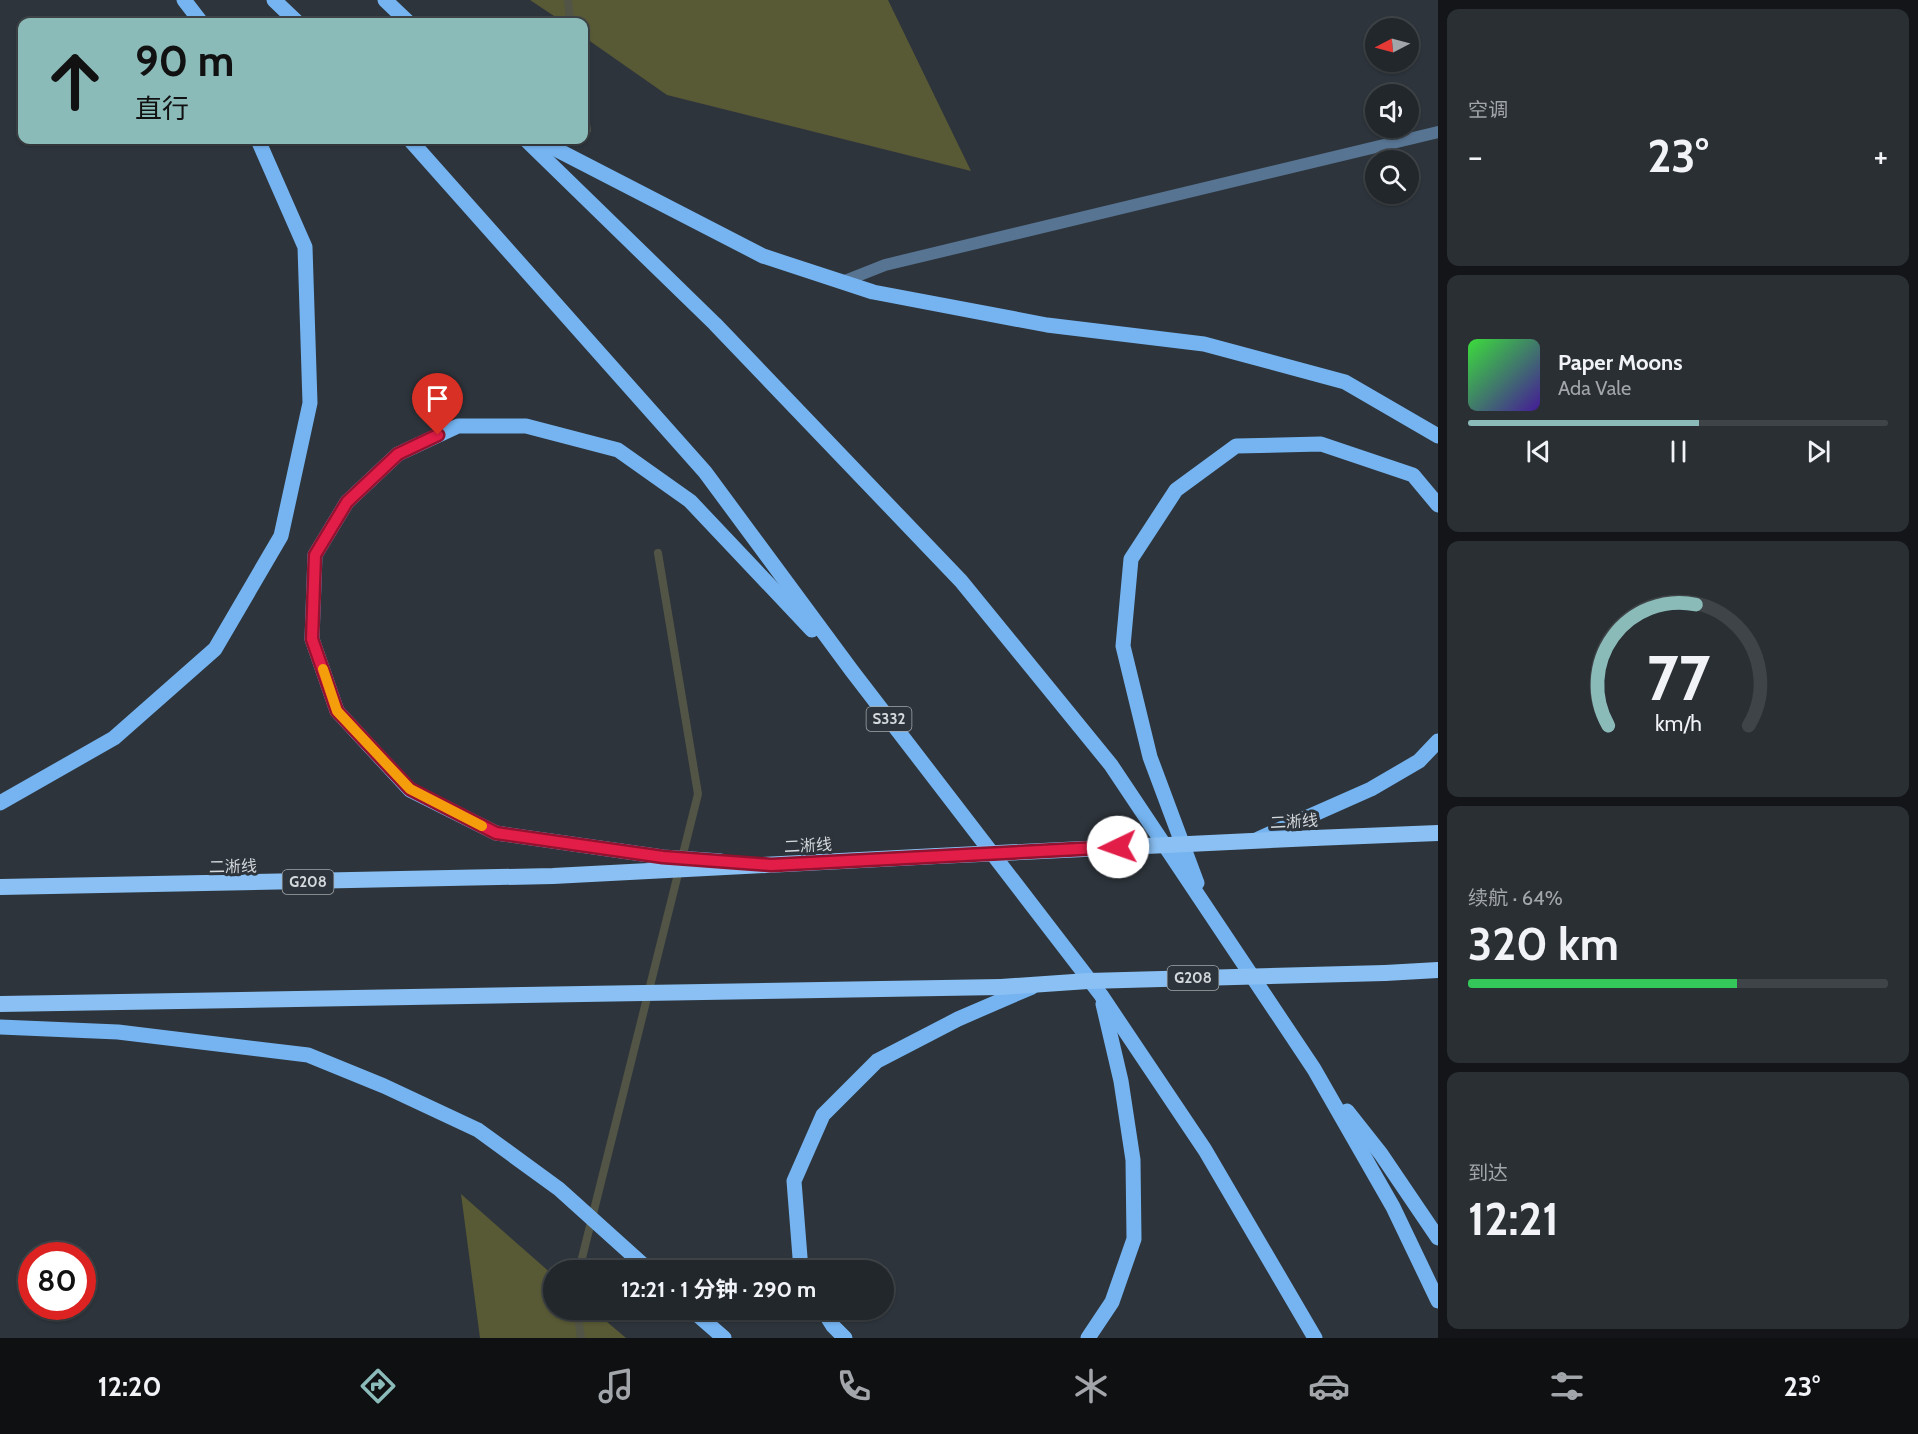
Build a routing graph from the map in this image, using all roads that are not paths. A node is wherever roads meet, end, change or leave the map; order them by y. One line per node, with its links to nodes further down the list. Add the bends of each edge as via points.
1 (184, 0): 4 (main road)
2 (274, 0): 5 (main road)
3 (385, 0): 6 (main road)
4 (198, 18)
5 (293, 18)
6 (404, 18)
7 (1438, 132): 12 (street, via 885,265)
8 (260, 144): 17 (main road, via 305,247 309,404 280,536 214,649 114,738)
9 (414, 144): 15 (main road, S332, via 705,472)
10 (530, 144): 22 (main road, via 715,324 961,581 1111,765)
11 (546, 144): 12 (main road, via 763,256)
12 (842, 282): 13 (main road, via 873,292 1047,325 1204,344 1345,382)
13 (1438, 436)
14 (1438, 505): 22 (main road, via 1413,475 1321,444 1236,446 1176,490 1131,560 1123,646 1150,758)
15 (852, 671): 20 (main road, via 690,501 618,450 526,426 458,426 398,454 347,502 315,555 312,639 337,711 410,789 496,833 663,857); 27 (main road, S332)
16 (1438, 741): 19 (main road, via 1419,761 1371,789)
17 (0, 803)
18 (1438, 833): 19 (highway, 二淅线 / G208, bridge)
19 (1254, 841): 20 (highway, 二淅线 / G208, bridge)
20 (771, 865): 21 (highway, 二淅线 / G208, via 615,873)
21 (0, 886)
22 (1206, 908): 30 (main road)
23 (1438, 970): 24 (highway, G208)
24 (1385, 973): 25 (main road); 26 (highway, G208, bridge)
25 (1438, 975)
26 (1037, 985): 28 (highway, G208, bridge); 33 (main road, via 958,1019 877,1061 823,1115 794,1181)
27 (1101, 995): 39 (main road, via 1121,1081 1133,1160 1134,1239 1112,1302); 40 (main road, S332, via 1205,1150)
28 (0, 1004)
29 (0, 1027): 32 (main road, via 118,1032 308,1055 478,1130 559,1190)
30 (1314, 1069): 31 (main road, via 1381,1154); 34 (main road, via 1393,1207)
31 (1438, 1238)
32 (638, 1260)
33 (800, 1260)
34 (1438, 1301)
35 (703, 1320): 37 (main road)
36 (829, 1320): 38 (main road)
37 (724, 1338)
38 (845, 1338)
39 (1088, 1338)
40 (1315, 1338)

